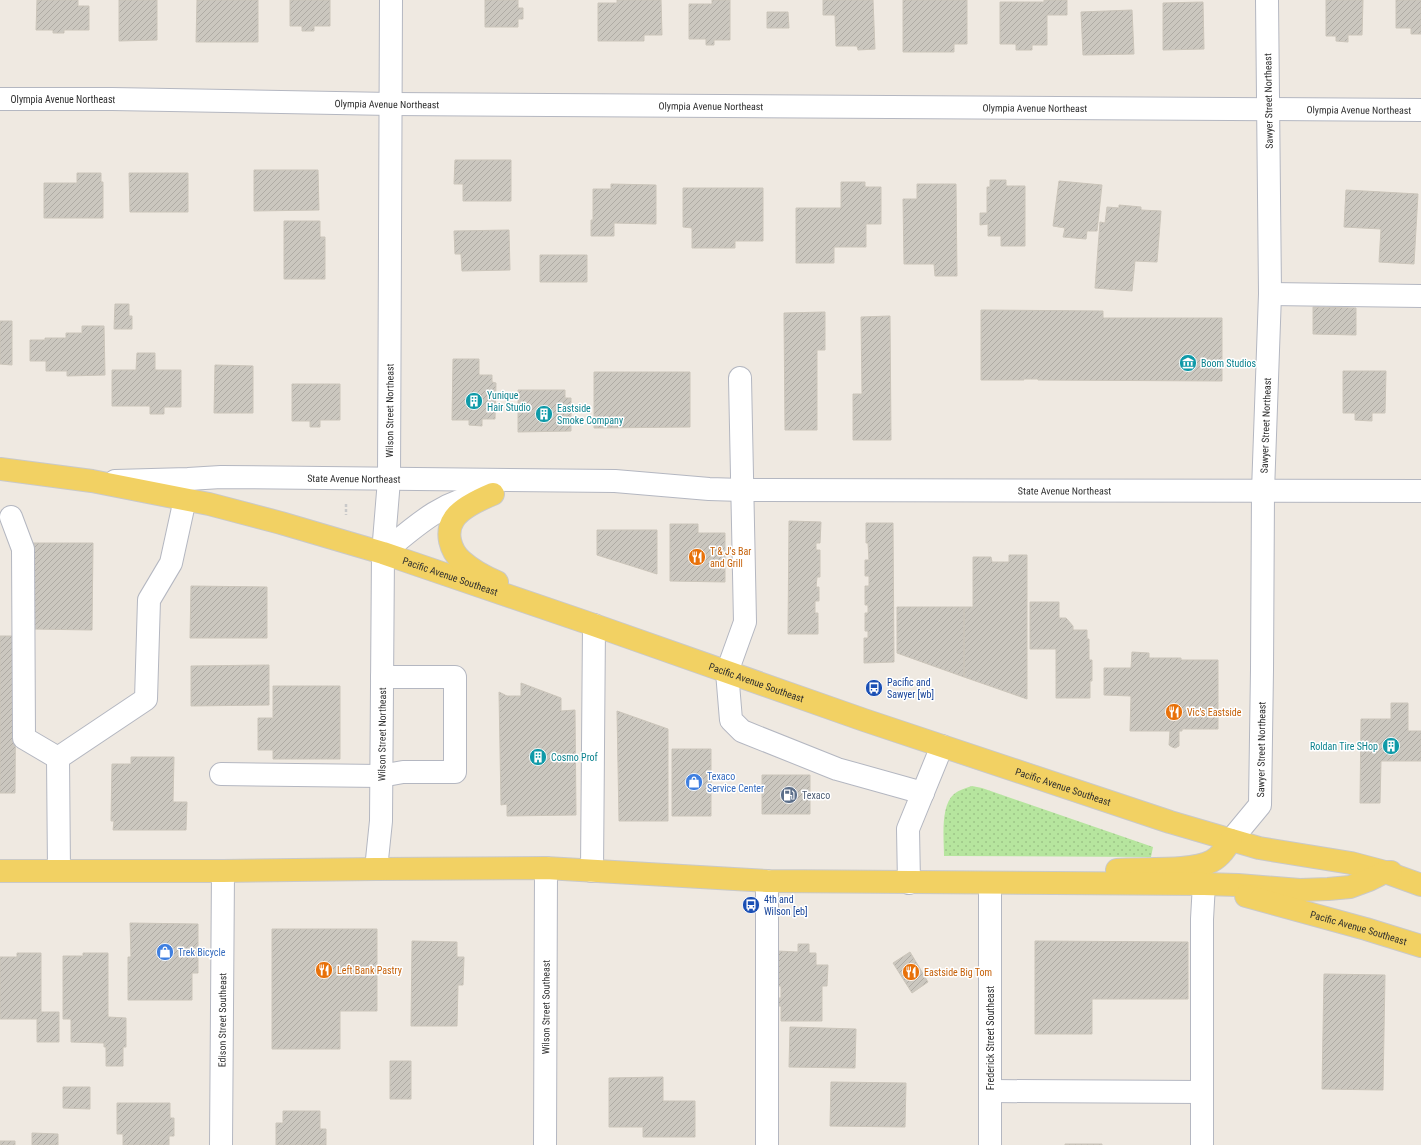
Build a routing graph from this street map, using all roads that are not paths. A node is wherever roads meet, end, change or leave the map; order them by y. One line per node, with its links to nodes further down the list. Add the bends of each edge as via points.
1 (391, 0): 4 (street, Wilson Street Northeast)
2 (1267, 0): 5 (street, Sawyer Street Northeast)
3 (0, 99): 4 (street, Olympia Avenue Northeast)
4 (391, 104): 5 (street, Olympia Avenue Northeast); 11 (street, Wilson Street Northeast)
5 (1268, 109): 6 (street, Olympia Avenue Northeast); 7 (street, Sawyer Street Northeast)
6 (1421, 110)
7 (1270, 294): 8 (street); 15 (street, Sawyer Street Northeast)
8 (1421, 296)
9 (740, 378): 14 (street)
10 (0, 469): 12 (main road, State Avenue Northeast)
11 (389, 480): 12 (street, State Avenue Northeast, via 221,477); 13 (street, State Avenue Northeast, via 615,482); 20 (street, Wilson Street Northeast)
12 (92, 482): 18 (main road, Pacific Avenue Southeast)
13 (709, 489): 14 (street, State Avenue Northeast); 17 (street, State Avenue Northeast, via 612,495)
14 (742, 490): 15 (street, State Avenue Northeast); 23 (street, via 745,622)
15 (1263, 491): 16 (street, State Avenue Northeast); 30 (street, Sawyer Street Northeast, via 1260,805)
16 (1421, 491)
17 (493, 494): 20 (street, State Avenue Northeast, via 470,496 446,506); 21 (main road, via 463,510 453,519 449,532 451,545 461,560 492,580)
18 (185, 499): 20 (main road, Pacific Avenue Southeast, via 281,523); 26 (street, via 171,563 149,600 146,699)
19 (11, 517): 26 (street, via 24,549 24,738)
20 (383, 553): 21 (main road, Pacific Avenue Southeast); 24 (street, Wilson Street Northeast)
21 (560, 614): 22 (main road, Pacific Avenue Southeast)
22 (594, 625): 23 (main road, Pacific Avenue Southeast); 36 (street)
23 (727, 672): 25 (main road, Pacific Avenue Southeast); 29 (street, via 731,720 742,730 836,769)
24 (382, 677): 28 (street, Wilson Street Northeast); 28 (street, via 455,677 455,772 403,772)
25 (942, 746): 29 (street); 30 (main road, Pacific Avenue Southeast)
26 (58, 758): 34 (street)
27 (221, 774): 28 (street)
28 (382, 776): 32 (street, Wilson Street Northeast)
29 (923, 793): 40 (street, via 908,829)
30 (1231, 840): 37 (main road, Pacific Avenue Southeast, via 1259,848 1351,863); 41 (main road, via 1225,851 1201,865 1065,874)
31 (546, 868): 32 (main road); 36 (main road); 48 (street, Wilson Street Southeast)
32 (376, 869): 35 (main road)
33 (0, 871): 34 (main road)
34 (59, 871): 35 (main road)
35 (223, 871): 47 (street, Edison Street Southeast)
36 (592, 871): 39 (main road)
37 (1385, 872): 38 (main road); 42 (main road, via 1350,886 1328,889 1300,890); 43 (main road, Pacific Avenue Southeast)
38 (1421, 872)
39 (767, 881): 40 (main road); 49 (street)
40 (909, 883): 41 (main road)
41 (990, 883): 42 (main road); 45 (street, Frederick Street Southeast)
42 (1204, 884): 44 (main road, Pacific Avenue Southeast); 46 (street)
43 (1421, 885)
44 (1421, 946)
45 (990, 1091): 46 (street); 50 (street, Frederick Street Southeast)
46 (1202, 1092): 51 (street)
47 (221, 1145)
48 (545, 1145)
49 (767, 1145)
50 (990, 1145)
51 (1202, 1145)

